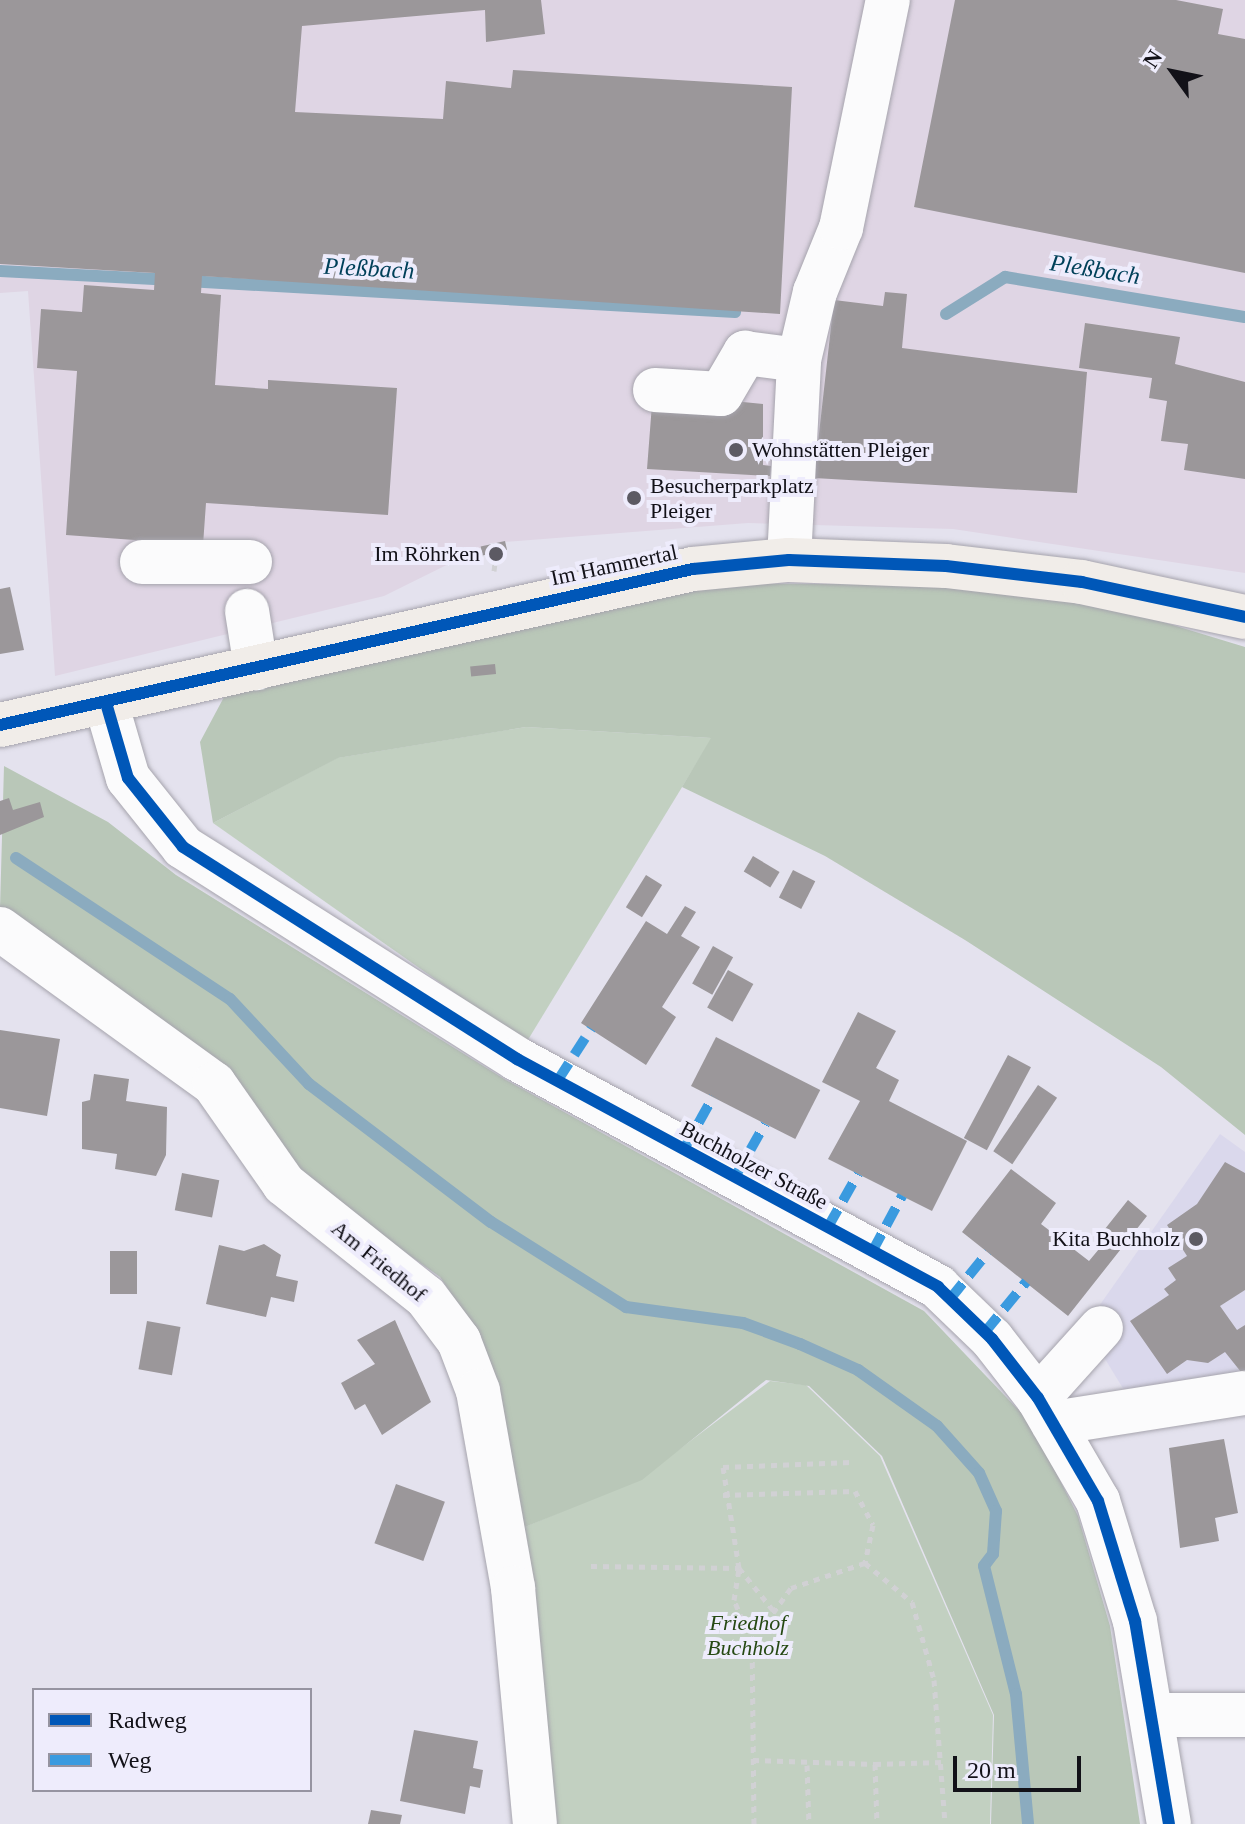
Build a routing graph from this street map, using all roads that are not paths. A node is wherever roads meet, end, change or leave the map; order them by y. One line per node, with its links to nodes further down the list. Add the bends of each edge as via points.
1 (888, 0): 2 (street, via 841,228 815,292)
2 (799, 360): 3 (street, via 745,353 721,394); 4 (street)
3 (655, 390)
4 (789, 560): 8 (main road, Im Hammertal, via 946,566 1082,582); 9 (main road, Im Hammertal, via 693,569)
5 (142, 562): 6 (street)
6 (250, 562)
7 (247, 611): 9 (street)
8 (1245, 617)
9 (256, 668): 10 (main road, Im Hammertal)
10 (106, 703): 11 (main road, Im Hammertal); 15 (street, Buchholzer Straße, via 128,778 183,847 517,1059 938,1287)
11 (0, 725)
12 (0, 929): 18 (street, Am Friedhof, via 214,1084 284,1184 426,1297 459,1341 478,1391 513,1588)
13 (1101, 1328): 15 (street)
14 (1245, 1393): 15 (street)
15 (1045, 1410): 16 (street, Buchholzer Straße, via 1098,1501 1135,1621)
16 (1153, 1715): 17 (street); 19 (street, Buchholzer Straße)
17 (1245, 1715)
18 (535, 1824)
19 (1169, 1824)

